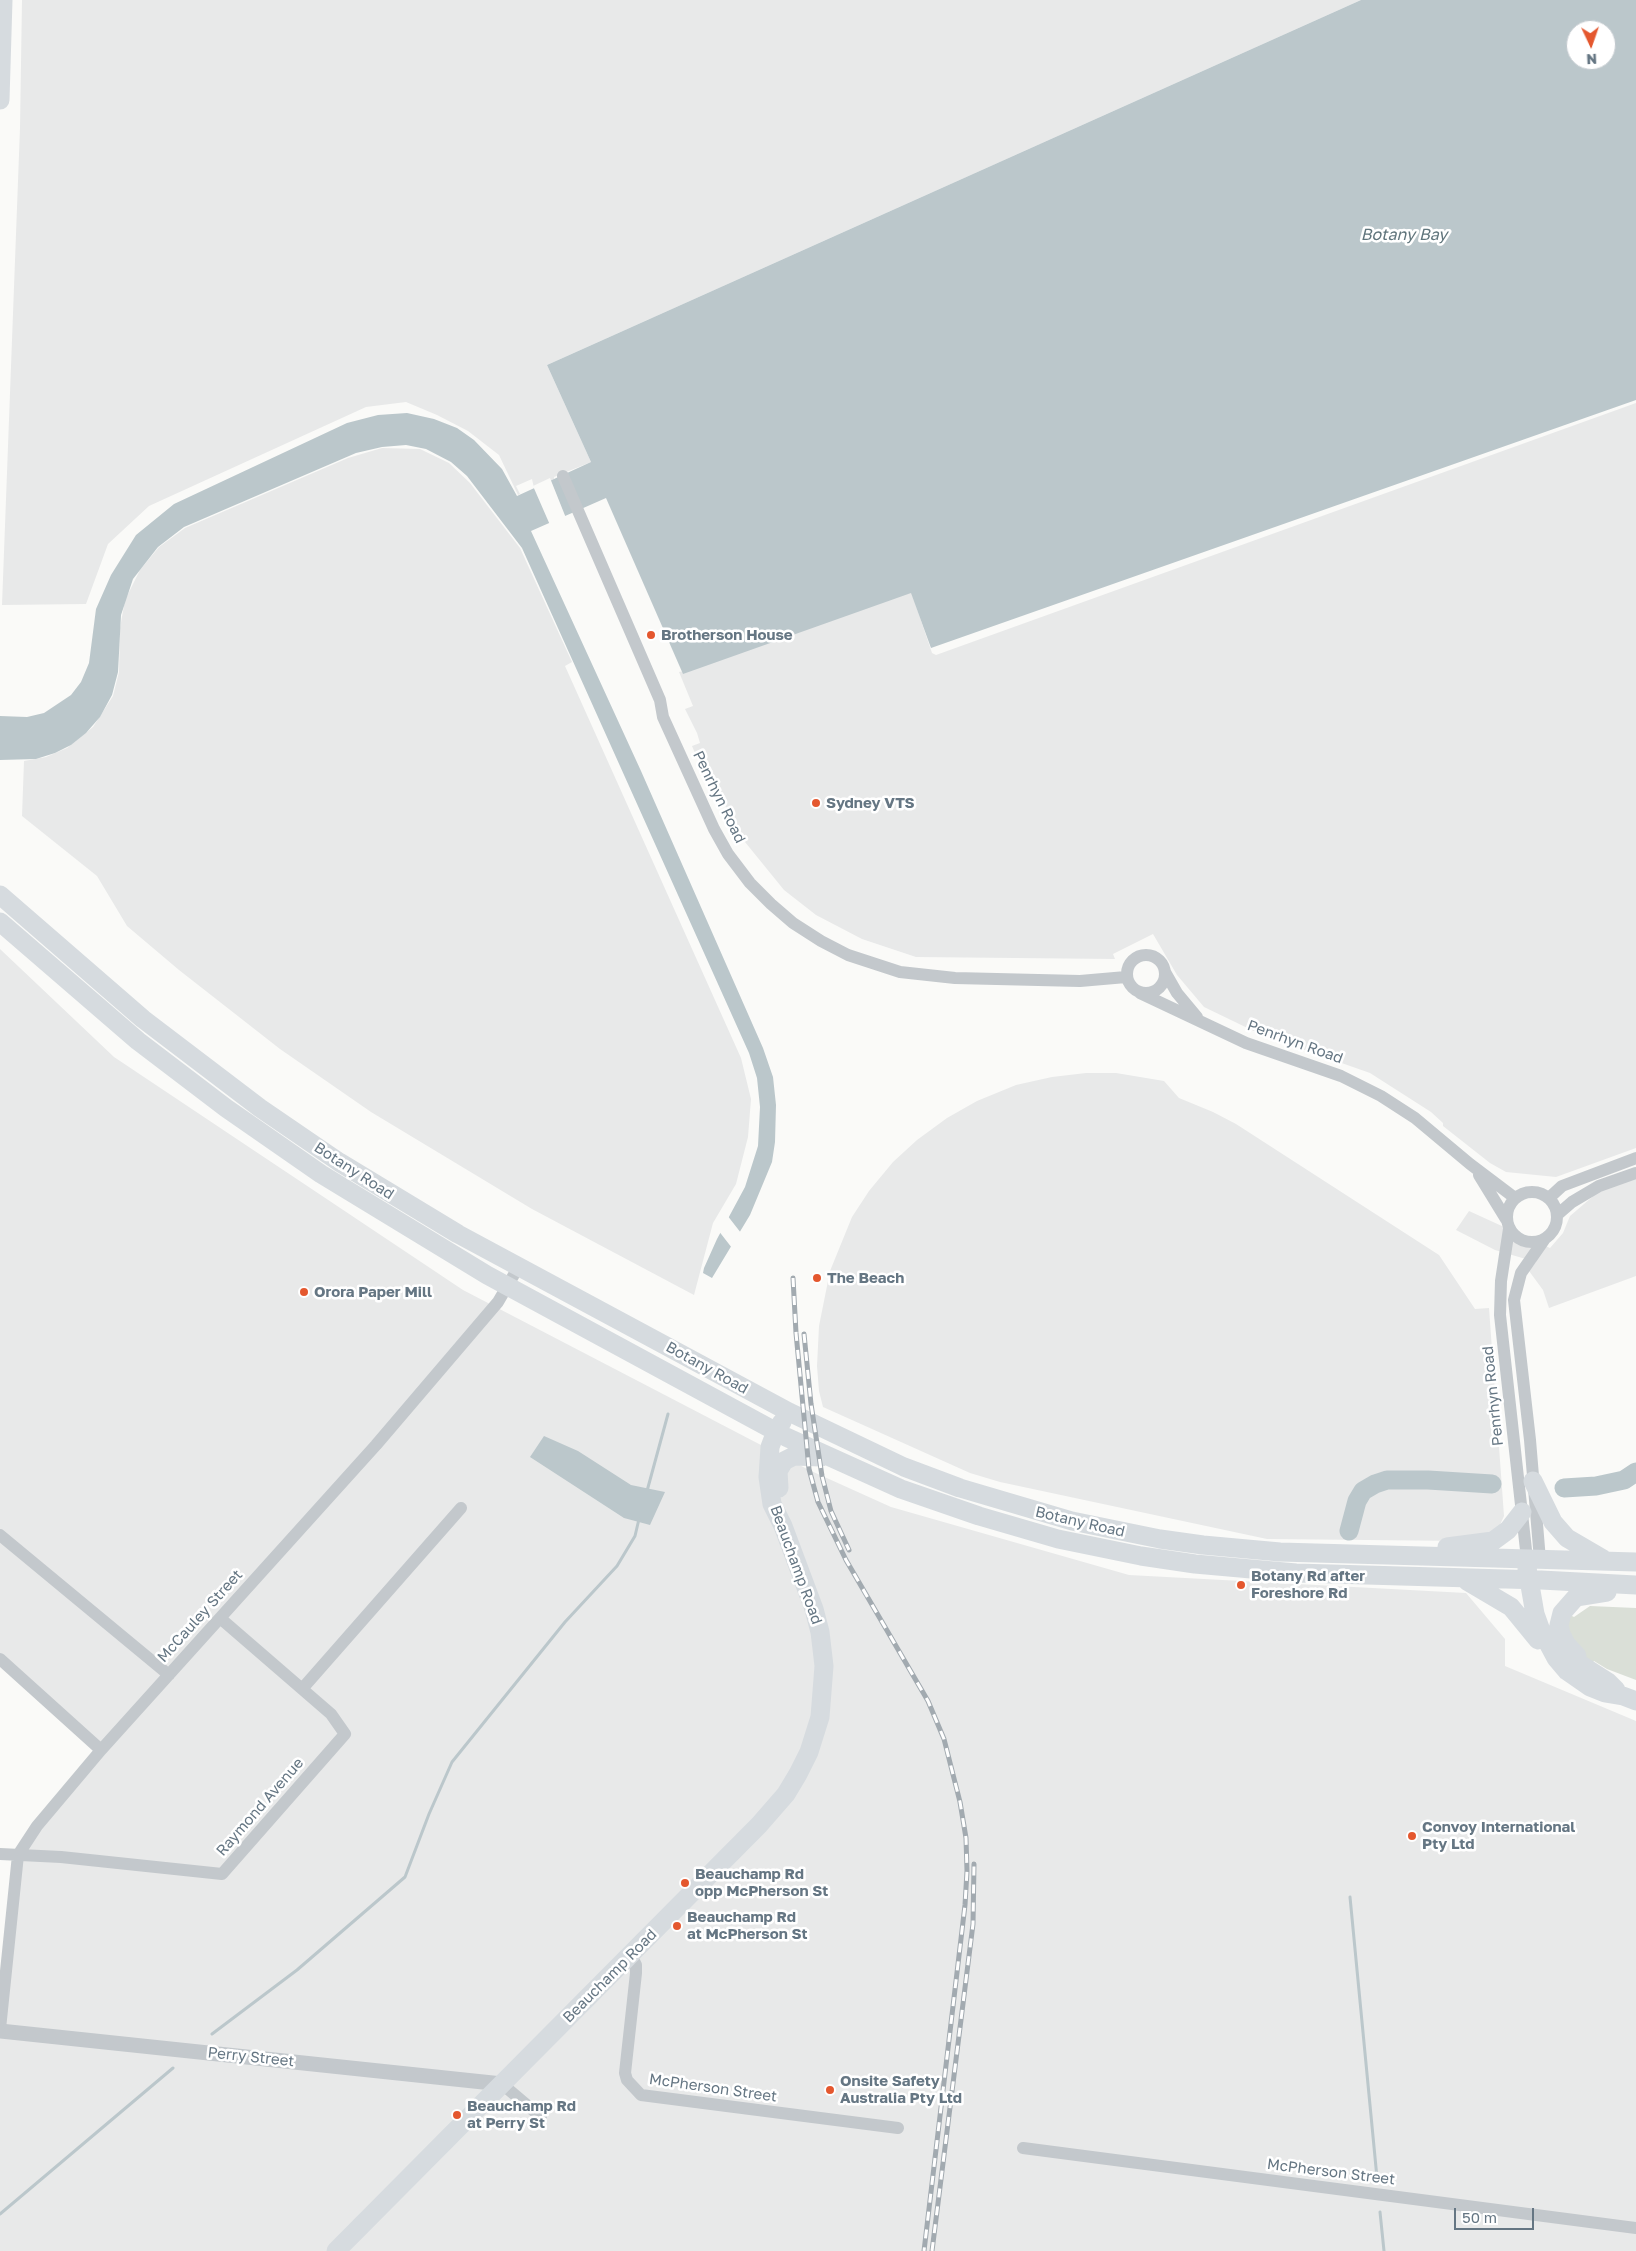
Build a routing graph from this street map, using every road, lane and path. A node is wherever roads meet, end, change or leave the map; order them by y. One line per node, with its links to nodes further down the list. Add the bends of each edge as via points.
1 (3, 0): 2 (main road)
2 (0, 33): 3 (main road)
3 (0, 100)
4 (563, 476): 8 (street, Penrhyn Road, via 660,700 663,717 714,829 750,883 793,923 848,955 900,972 955,978 1080,981)
5 (0, 895): 19 (main road, Botany Road, via 143,1019 260,1108 398,1199)
6 (0, 922): 20 (main road, Botany Road, via 101,1011 226,1108 321,1174)
7 (1165, 972): 8 (street, Penrhyn Road, via 1158,959 1143,955 1130,962); 9 (street, via 1158,989); 10 (street, Penrhyn Road)
8 (1126, 977): 9 (street, Penrhyn Road)
9 (1140, 993): 10 (street, Penrhyn Road)
10 (1200, 1021): 12 (street, Penrhyn Road, via 1246,1043 1342,1076 1381,1096 1415,1118)
11 (1636, 1158): 15 (street, via 1562,1186)
12 (1474, 1167): 14 (street, Penrhyn Road); 17 (street)
13 (1636, 1173): 16 (street, via 1599,1186)
14 (1515, 1198): 15 (street, via 1530,1191); 17 (street, via 1508,1208)
15 (1548, 1198): 16 (street, via 1555,1205)
16 (1557, 1215): 18 (street, via 1556,1225)
17 (1508, 1224): 18 (street, via 1515,1236 1524,1241); 25 (street, Penrhyn Road, via 1500,1315)
18 (1544, 1240): 23 (street, via 1521,1273 1514,1300)
19 (519, 1266): 20 (street, McCauley Street); 21 (main road, Botany Road)
20 (507, 1286): 21 (main road, Botany Road); 35 (street, McCauley Street, via 488,1314 376,1446)
21 (783, 1422): 22 (main road, Botany Road); 26 (main road, Beauchamp Road, via 770,1447 768,1477 772,1504); 28 (main road, Botany Road, via 830,1434 942,1482 1072,1522 1203,1545 1280,1552)
22 (834, 1459): 26 (main road, via 804,1455 789,1458 780,1465 777,1478 784,1511); 32 (main road, Botany Road, via 901,1489 979,1516 1099,1549 1252,1570)
23 (1533, 1481): 29 (street); 30 (main road, via 1553,1522 1567,1538)
24 (461, 1508): 40 (street)
25 (1522, 1512): 28 (main road, via 1508,1530 1493,1541); 29 (street, Penrhyn Road)
26 (783, 1526): 45 (main road, Beauchamp Road, via 814,1608 823,1650 824,1682 816,1732 806,1759 786,1794)
27 (0, 1535): 39 (street)
28 (1368, 1554): 29 (main road, Botany Road)
29 (1533, 1559): 30 (main road, Botany Road); 33 (main road)
30 (1607, 1561): 31 (main road, Botany Road)
31 (1636, 1562)
32 (1463, 1579): 33 (main road, Botany Road); 36 (main road, via 1511,1606)
33 (1535, 1580): 34 (main road, Botany Road); 36 (main road, via 1531,1602); 38 (main road, via 1556,1636 1572,1659)
34 (1636, 1587): 38 (main road, via 1576,1597 1562,1613 1561,1634)
35 (220, 1618): 39 (street, McCauley Street); 40 (street, Raymond Avenue)
36 (1556, 1658): 41 (main road, via 1590,1687)
37 (0, 1659): 42 (street)
38 (1589, 1670): 41 (main road)
39 (169, 1675): 42 (street, McCauley Street)
40 (302, 1689): 44 (street, Raymond Avenue, via 331,1714 345,1734 222,1874)
41 (1629, 1698)
42 (101, 1750): 44 (street, McCauley Street, via 37,1826)
43 (0, 1854): 44 (street)
44 (18, 1855): 46 (street, McCauley Street)
45 (631, 1955): 47 (main road, Beauchamp Road); 49 (street, McPherson Street, via 636,1973 625,2073 641,2095)
46 (0, 2030): 47 (street, Perry Street)
47 (502, 2084): 48 (street); 52 (main road, Beauchamp Road)
48 (541, 2117)
49 (898, 2128)
50 (1023, 2148): 51 (street, McPherson Street)
51 (1636, 2228)
52 (336, 2251)

